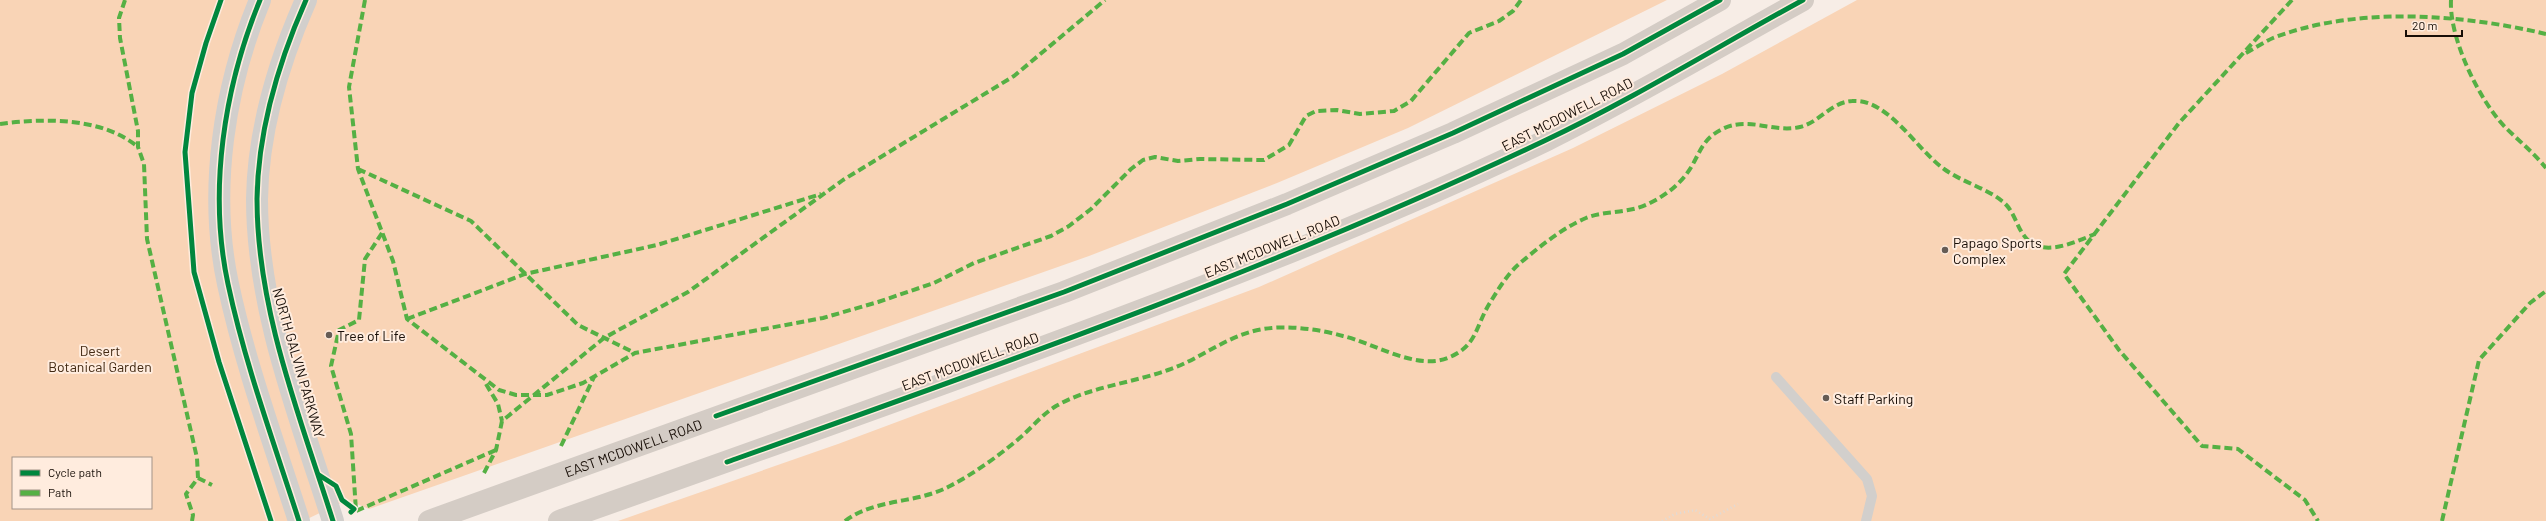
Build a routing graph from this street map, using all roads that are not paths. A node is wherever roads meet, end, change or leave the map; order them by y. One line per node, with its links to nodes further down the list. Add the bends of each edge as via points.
1 (260, 0): 6 (main road, via 238,62 225,134 220,193 224,256 237,319)
2 (306, 0): 7 (main road, NORTH GALVIN PARKWAY, via 282,60 269,109 257,197 259,237 269,311 288,380)
3 (1720, 0): 8 (main road, EAST MCDOWELL ROAD, via 1608,60 1453,133 1287,204 1064,292)
4 (1803, 0): 9 (main road, EAST MCDOWELL ROAD, via 1613,106 1546,140 1306,246 1022,355)
5 (1776, 377): 10 (lane, via 1867,479 1872,496)
6 (299, 521)
7 (334, 521)
8 (429, 521)
9 (559, 521)
10 (1866, 521)

